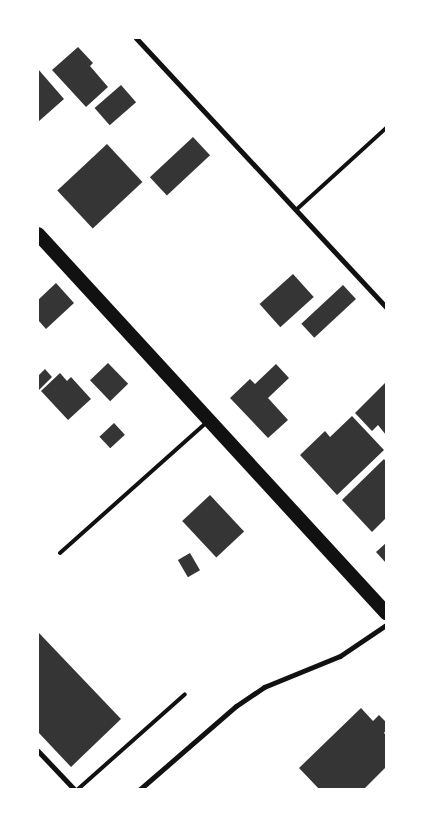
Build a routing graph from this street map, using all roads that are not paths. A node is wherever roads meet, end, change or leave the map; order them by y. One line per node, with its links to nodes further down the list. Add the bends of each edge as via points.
1 (136, 38): 3 (street)
2 (386, 128): 3 (lane)
3 (296, 210): 5 (street)
4 (38, 234): 6 (highway)
5 (386, 307)
6 (209, 420): 7 (lane); 8 (highway)
7 (60, 553)
8 (386, 613)
9 (386, 625): 13 (street, via 340,656 264,687 236,706)
10 (185, 694): 12 (lane)
11 (38, 751): 12 (street)
12 (76, 790)
13 (139, 790)

